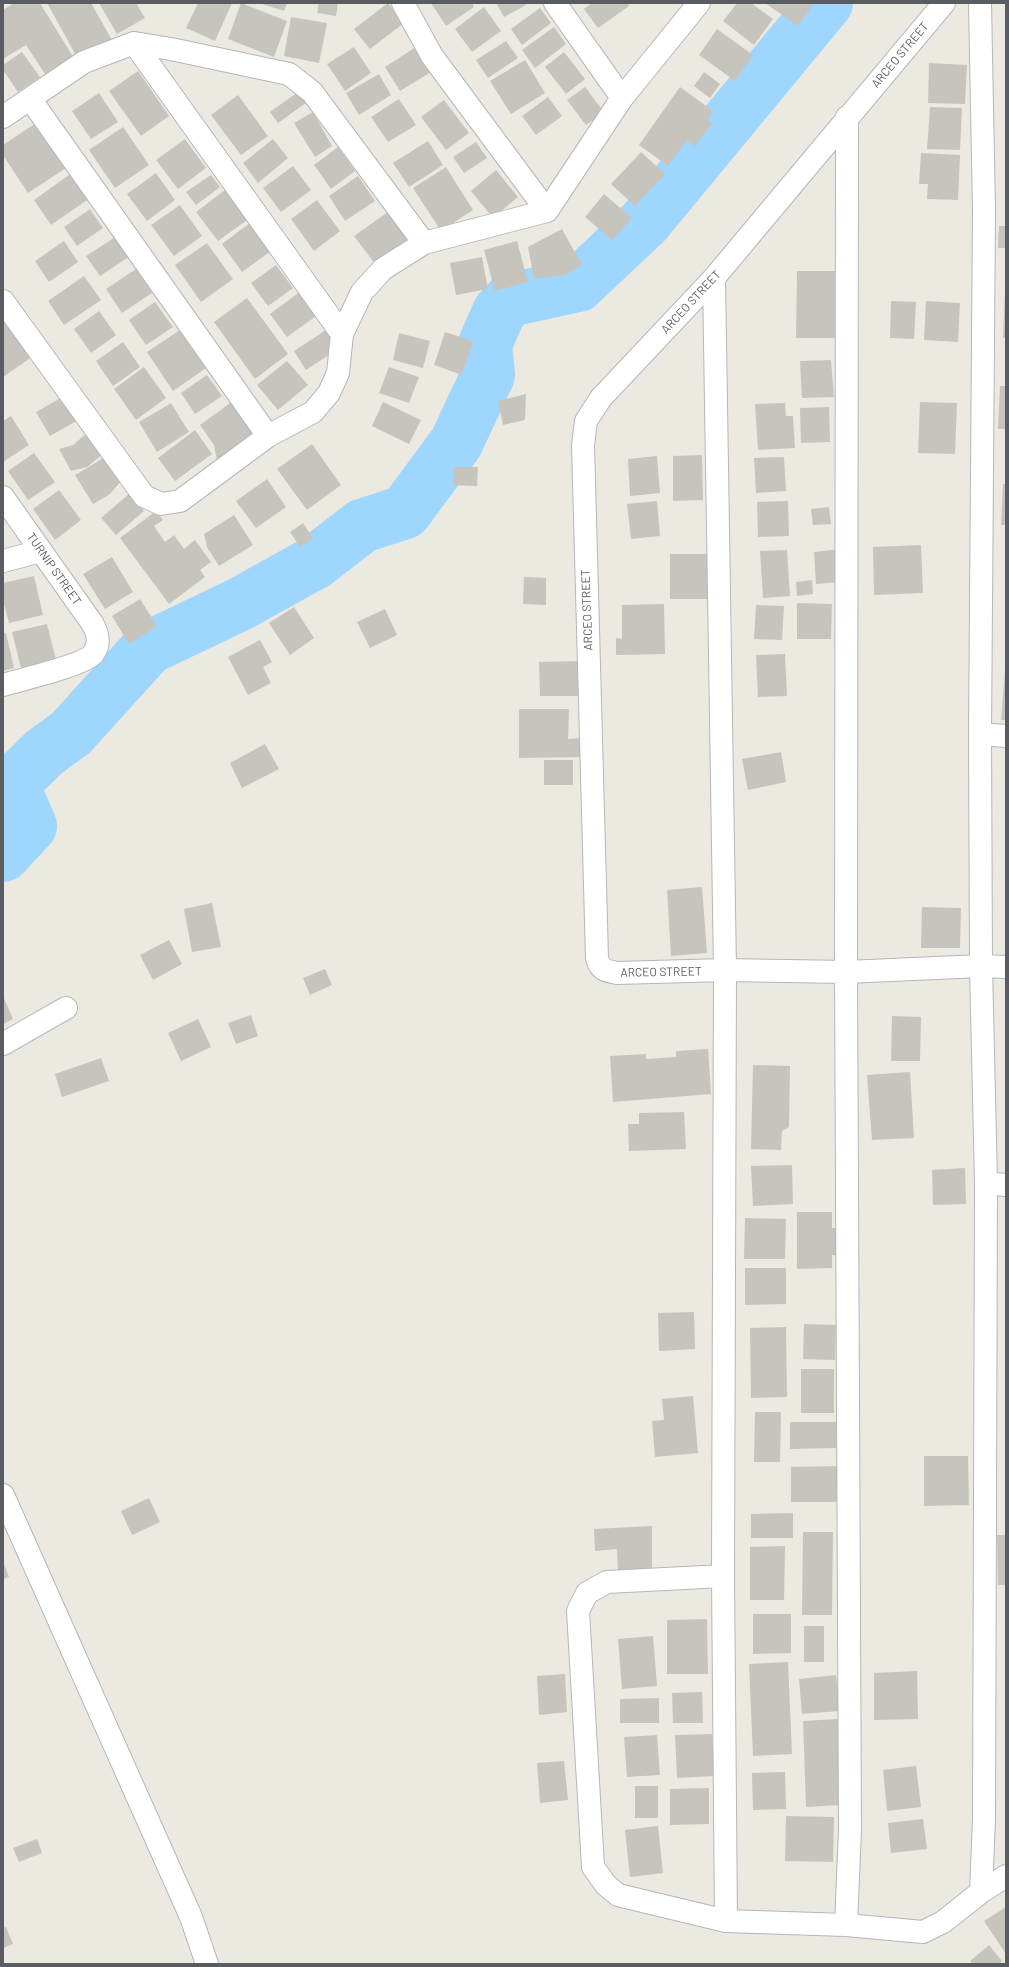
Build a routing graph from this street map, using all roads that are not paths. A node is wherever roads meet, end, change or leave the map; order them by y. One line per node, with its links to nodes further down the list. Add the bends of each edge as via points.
1 (403, 3): 11 (street, via 432,56)
2 (555, 3): 7 (street)
3 (699, 3): 7 (street)
4 (944, 3): 10 (street, ARCEO STREET)
5 (980, 3): 21 (street, via 984,210)
6 (134, 43): 8 (street, via 84,62); 12 (street, via 290,74 312,92); 15 (street)
7 (622, 98): 11 (street)
8 (31, 100): 9 (street); 16 (street)
9 (3, 117)
10 (847, 117): 13 (street, ARCEO STREET); 26 (street)
11 (547, 212): 12 (street)
12 (424, 243): 15 (street, via 383,269 362,292)
13 (714, 278): 25 (street); 25 (street, ARCEO STREET, via 601,398 586,421 583,453 599,965 603,970 618,973)
14 (3, 301): 16 (street, via 144,496 161,504 180,501)
15 (342, 334): 16 (street, via 338,373 329,392 313,412)
16 (268, 436)
17 (3, 497): 18 (street, TURNIP STREET)
18 (41, 551): 19 (street); 20 (street, TURNIP STREET, via 92,623 97,632 98,643 92,655 78,662)
19 (3, 561)
20 (3, 685)
21 (980, 734): 22 (street); 23 (street)
22 (1006, 736)
23 (981, 966): 24 (street, ARCEO STREET); 26 (street, ARCEO STREET); 29 (street)
24 (1006, 967)
25 (725, 970): 26 (street, ARCEO STREET); 31 (street)
26 (846, 972): 35 (street, via 850,1814)
27 (66, 1008): 28 (street)
28 (3, 1044)
29 (996, 1184): 33 (street)
30 (3, 1495): 36 (street, via 191,1917)
31 (723, 1576): 34 (street); 34 (street, via 608,1582 587,1593 578,1611 593,1867 606,1885 618,1895)
32 (1006, 1876): 33 (street)
33 (981, 1892): 35 (street, via 943,1922 923,1932)
34 (726, 1921): 35 (street)
35 (846, 1924)
36 (207, 1964)

